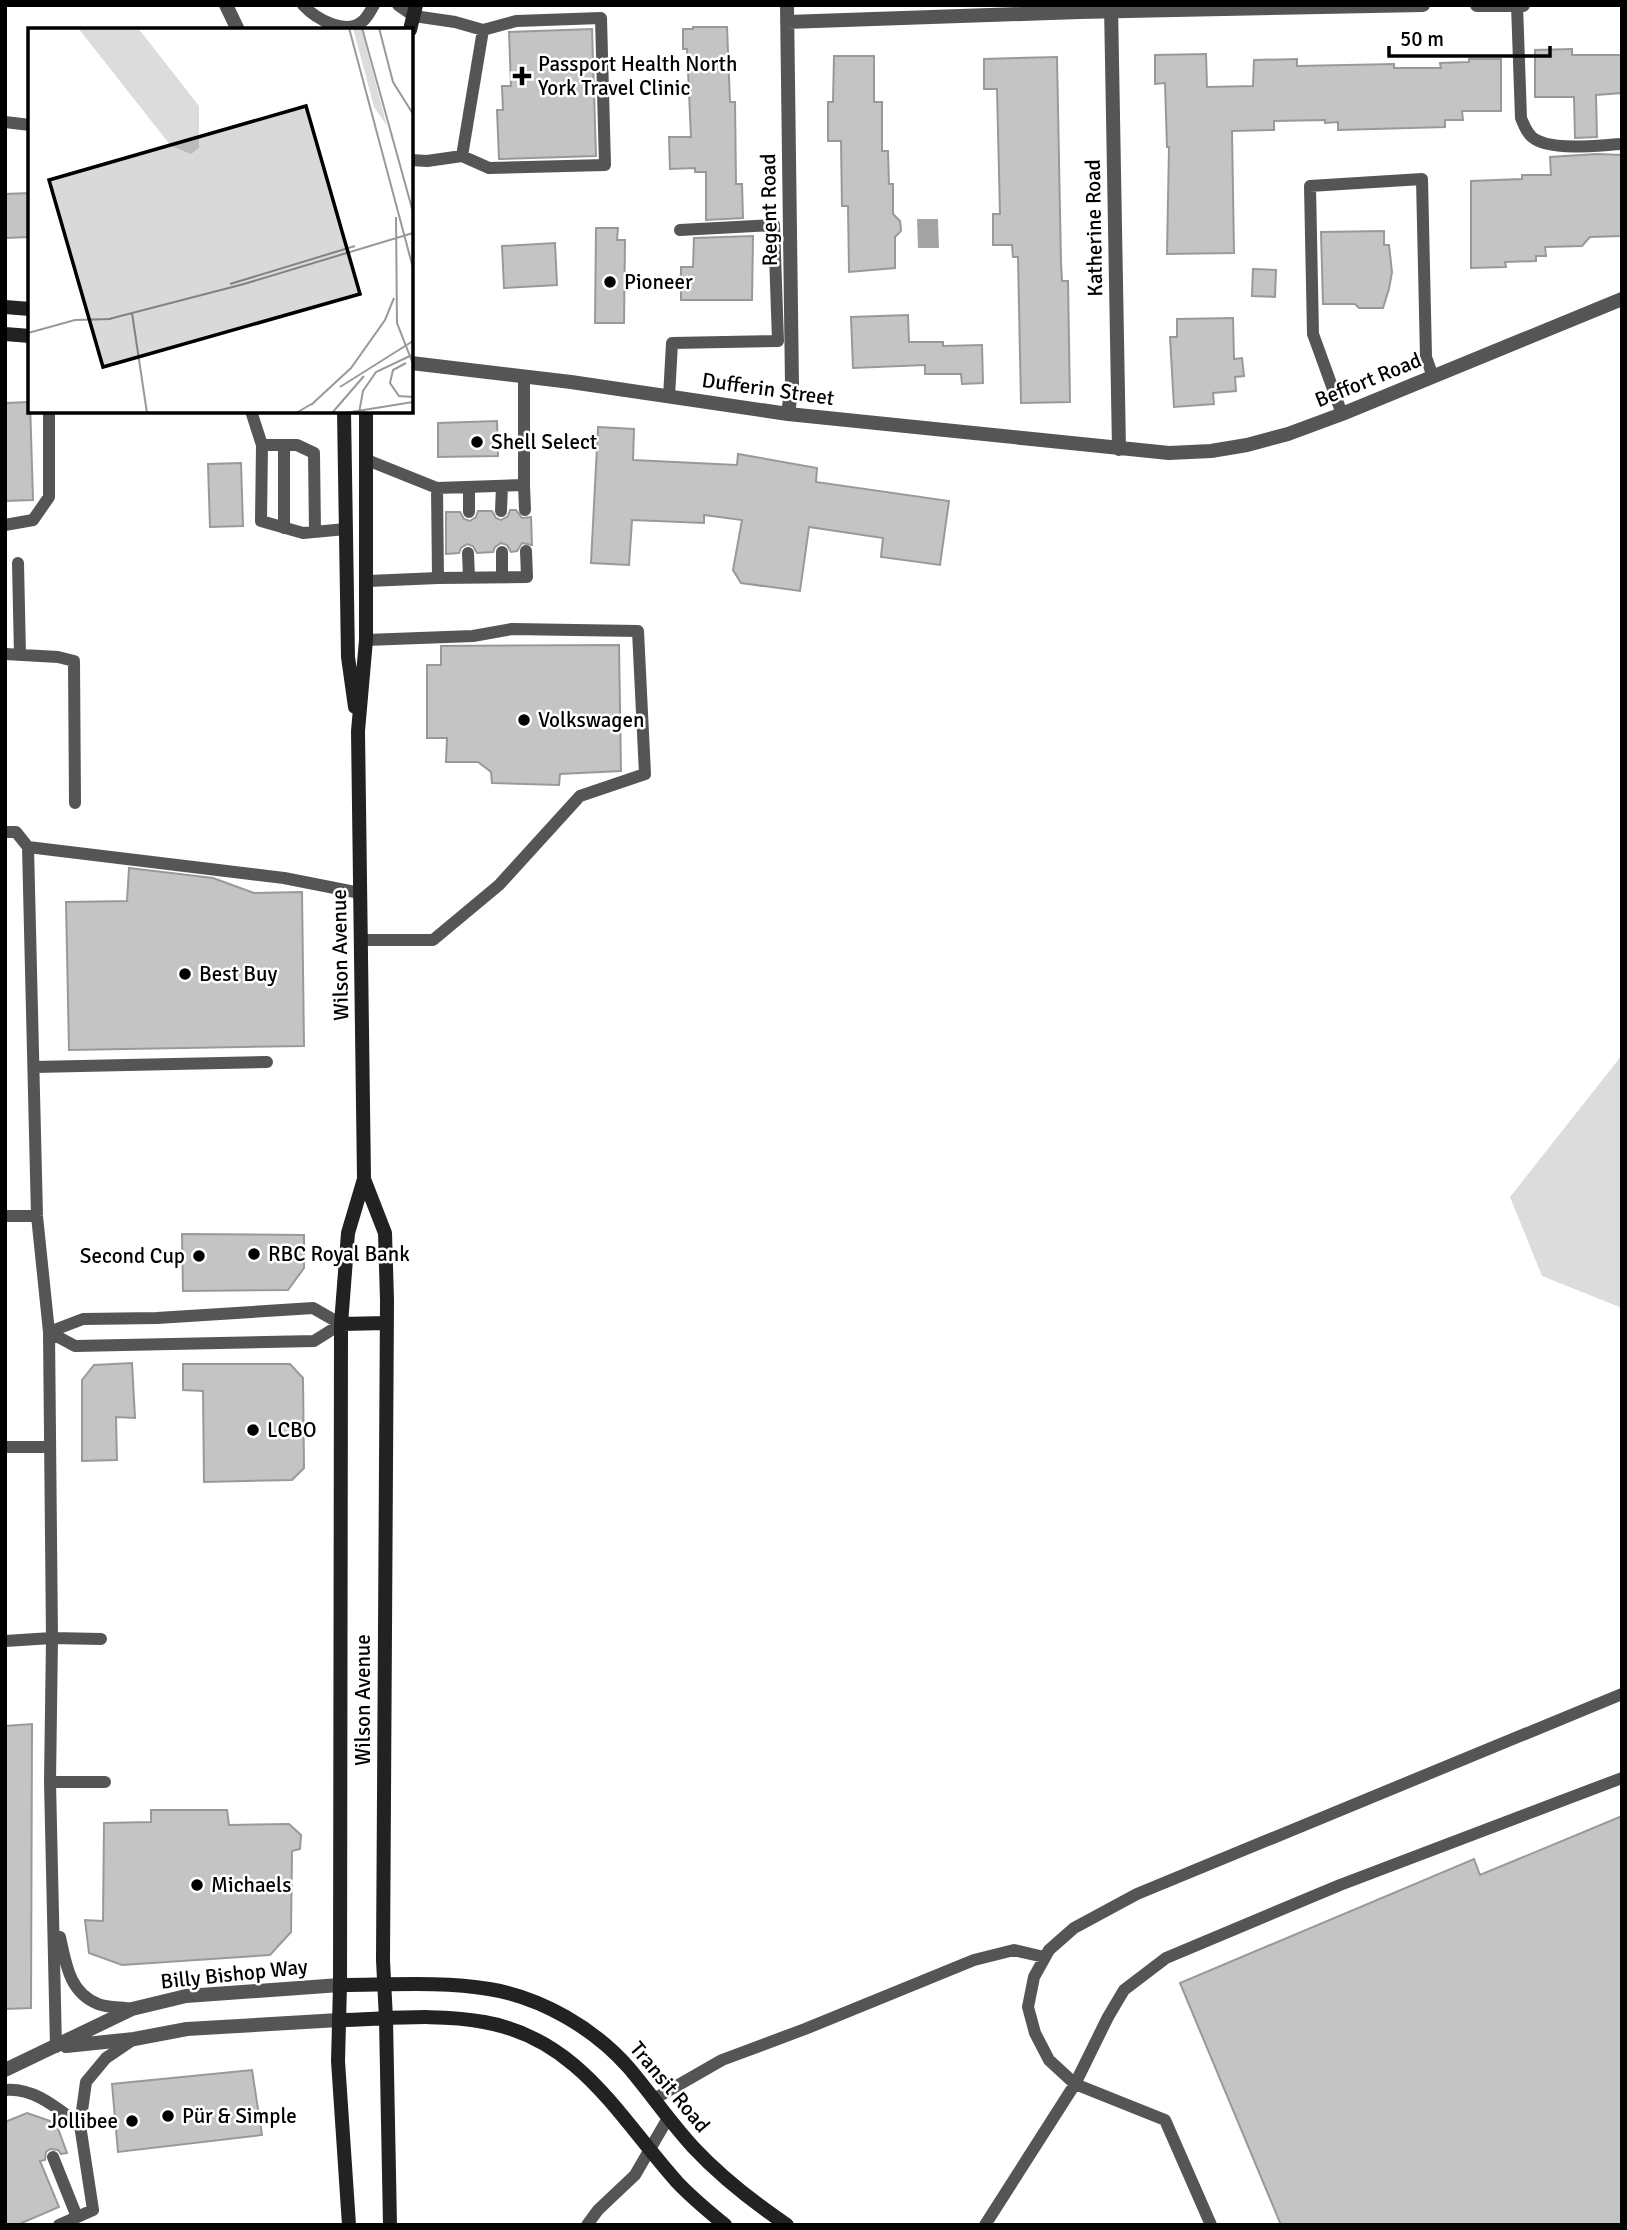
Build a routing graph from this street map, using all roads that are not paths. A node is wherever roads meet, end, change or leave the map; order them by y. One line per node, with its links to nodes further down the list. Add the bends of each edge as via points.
1 (226, 5): 13 (street)
2 (303, 5): 3 (lane, via 338,26 365,20)
3 (374, 5)
4 (398, 5): 11 (lane)
5 (787, 5): 12 (street, Regent Road)
6 (1423, 5): 10 (street)
7 (1477, 5): 8 (street)
8 (1517, 5): 9 (street); 17 (lane, via 1521,118 1526,130 1549,145)
9 (1523, 5)
10 (1111, 8): 12 (street); 41 (street, Katherine Road)
11 (413, 17): 14 (lane)
12 (787, 22): 20 (street, Regent Road)
13 (237, 28)
14 (483, 30): 18 (lane); 18 (lane, via 516,21 601,18 605,165 489,168)
15 (5, 122): 16 (lane)
16 (28, 125)
17 (1622, 144)
18 (462, 156): 19 (lane)
19 (413, 160)
20 (790, 224): 21 (lane); 24 (street, Regent Road)
21 (774, 225): 22 (lane); 24 (lane)
22 (680, 230)
23 (1622, 299): 31 (street, Beffort Road)
24 (784, 304): 32 (lane, via 778,341 672,343); 37 (street, Regent Road, via 792,386)
25 (5, 307): 26 (main road)
26 (28, 309)
27 (5, 334): 28 (main road)
28 (28, 336)
29 (413, 363): 30 (street, Dufferin Street)
30 (524, 376): 32 (street, Dufferin Street); 43 (lane)
31 (1433, 377): 38 (street, Beffort Road); 38 (lane, via 1426,357 1422,179 1310,186 1313,334)
32 (669, 397): 37 (street, Dufferin Street)
33 (49, 413): 50 (lane, via 49,497 33,520)
34 (252, 413): 39 (lane)
35 (344, 413): 52 (main road, Wilson Avenue)
36 (366, 413): 42 (main road, Wilson Avenue)
37 (788, 414): 41 (street, Dufferin Street)
38 (1342, 414): 41 (street, Beffort Road, via 1288,434 1211,451)
39 (262, 445): 40 (lane); 51 (lane, via 261,521)
40 (284, 446): 51 (lane); 53 (lane, via 297,445 314,453)
41 (1119, 449)
42 (367, 460): 45 (lane); 61 (main road, Wilson Avenue)
43 (524, 485): 44 (lane); 48 (lane)
44 (502, 486): 46 (lane); 47 (lane)
45 (437, 488): 46 (lane); 60 (lane)
46 (469, 488): 49 (lane)
47 (501, 510)
48 (525, 510)
49 (469, 512)
50 (5, 525)
51 (284, 527): 53 (lane)
52 (346, 529): 53 (lane); 65 (main road, Wilson Avenue, via 348,656)
53 (315, 532)
54 (526, 551): 59 (lane, via 527,577)
55 (502, 552): 59 (lane)
56 (468, 553): 58 (lane)
57 (18, 563): 64 (lane)
58 (468, 577): 59 (lane); 60 (lane)
59 (502, 577)
60 (438, 578): 61 (lane)
61 (368, 581): 62 (main road, Wilson Avenue)
62 (366, 640): 65 (main road, Wilson Avenue); 70 (lane, via 473,636 512,629 638,631 645,774 580,796 499,885 433,940)
63 (5, 654): 64 (lane)
64 (20, 654): 66 (lane, via 74,661)
65 (358, 731): 69 (main road, Wilson Avenue)
66 (75, 803)
67 (5, 832): 68 (lane, via 16,832)
68 (29, 847): 69 (lane, via 284,878); 72 (lane)
69 (360, 893): 70 (main road, Wilson Avenue)
70 (360, 940): 73 (main road, Wilson Avenue)
71 (267, 1062): 72 (lane)
72 (34, 1067): 75 (lane)
73 (364, 1179): 76 (main road, Wilson Avenue, via 385,1233); 77 (main road, Wilson Avenue, via 348,1233)
74 (5, 1216): 75 (lane)
75 (37, 1216): 78 (lane)
76 (387, 1323): 77 (main road); 91 (main road, Wilson Avenue)
77 (341, 1324): 78 (lane, via 313,1308 83,1319); 78 (lane, via 314,1341 75,1346); 90 (main road, Wilson Avenue)
78 (49, 1332): 80 (lane)
79 (5, 1447): 80 (lane)
80 (50, 1447): 81 (lane)
81 (52, 1638): 82 (lane); 83 (lane); 86 (lane)
82 (101, 1639)
83 (5, 1642)
84 (1622, 1694): 89 (lane, via 1137,1894 1074,1928)
85 (1622, 1778): 98 (lane, via 1340,1885 1166,1958 1124,1990)
86 (50, 1782): 87 (lane); 88 (lane)
87 (105, 1782)
88 (54, 1909): 92 (lane, via 68,1976 98,2004); 96 (lane)
89 (1044, 1957): 98 (lane, via 1028,2007 1049,2060); 100 (lane, via 1014,1950 974,1960 722,2060)
90 (340, 1985): 91 (main road, Billy Bishop Way); 92 (street, Billy Bishop Way, via 186,1996); 94 (main road, Wilson Avenue)
91 (385, 1985): 93 (main road, Wilson Avenue); 100 (main road, Transit Road, via 488,1989 542,2006 605,2044)
92 (132, 2009): 96 (street, Billy Bishop Way)
93 (387, 2019): 94 (main road, Billy Bishop Way); 103 (main road, via 472,2020 528,2035 580,2067); 108 (main road, Wilson Avenue)
94 (340, 2020): 95 (street, Billy Bishop Way, via 187,2029); 107 (main road, Wilson Avenue, via 338,2061)
95 (134, 2039): 96 (street, Billy Bishop Way); 102 (lane, via 106,2058 86,2082)
96 (56, 2047): 97 (street, Billy Bishop Way)
97 (5, 2070)
98 (1075, 2084): 112 (lane); 113 (lane, via 1165,2120)
99 (5, 2090): 102 (lane, via 41,2097)
100 (654, 2099): 101 (main road, Transit Road)
101 (668, 2118): 103 (lane); 111 (main road, Transit Road, via 712,2167)
102 (80, 2125): 105 (lane, via 93,2210)
103 (650, 2149): 109 (lane, via 635,2175); 110 (main road, via 678,2183)
104 (53, 2157): 105 (lane)
105 (77, 2217): 106 (lane)
106 (59, 2225)
107 (349, 2225)
108 (390, 2225)
109 (587, 2225)
110 (725, 2225)
111 (787, 2225)
112 (985, 2225)
113 (1211, 2225)

